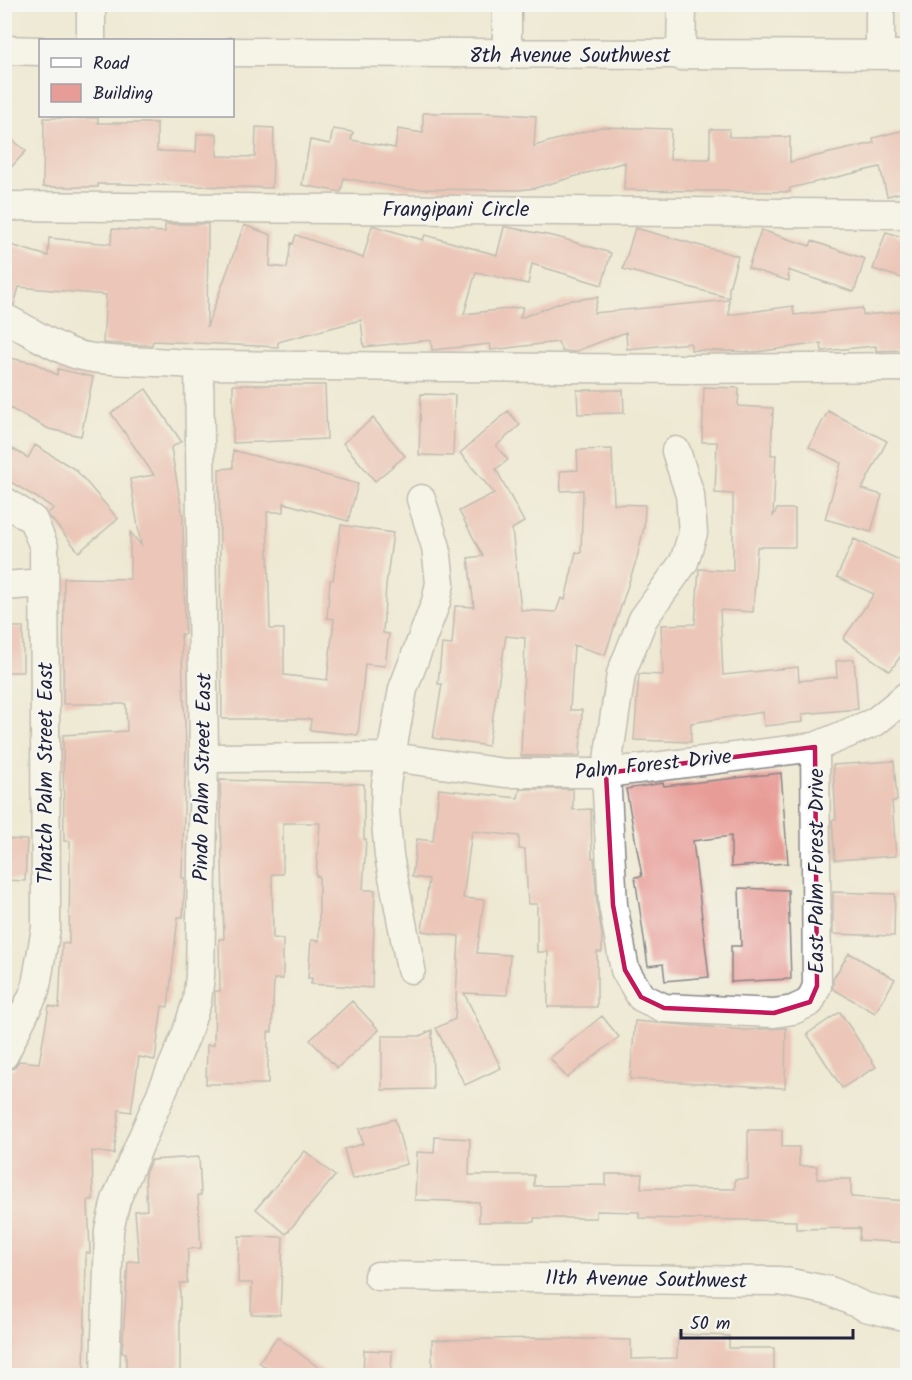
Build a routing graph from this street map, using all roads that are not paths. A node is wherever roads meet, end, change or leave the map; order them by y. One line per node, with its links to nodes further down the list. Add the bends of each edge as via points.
1 (91, 4): 5 (street)
2 (507, 4): 10 (street)
3 (682, 4): 12 (street)
4 (880, 4): 9 (street)
5 (91, 39)
6 (4, 50): 7 (street)
7 (39, 51)
8 (234, 52): 10 (street, 8th Avenue Southwest)
9 (879, 54): 11 (street, 8th Avenue Southwest); 12 (street, 8th Avenue Southwest)
10 (507, 55): 12 (street, 8th Avenue Southwest)
11 (908, 55)
12 (681, 56)
13 (4, 206): 14 (street, Frangipani Circle)
14 (908, 214)
15 (4, 318): 16 (street, via 74,354)
16 (200, 365): 17 (street); 26 (street, Pindo Palm Street East)
17 (908, 367)
18 (676, 451): 27 (street, East Palm Forest Drive, via 690,495 693,533 684,562 643,619 621,674)
19 (421, 499): 25 (street, via 436,547 440,583 403,688)
20 (4, 501): 21 (street, Thatch Palm Street East, via 33,520 44,547)
21 (44, 583): 22 (street); 29 (street, Thatch Palm Street East, via 46,928 35,991)
22 (4, 586)
23 (908, 694): 24 (street, Palm Forest Drive, via 875,722)
24 (815, 747): 27 (street, Palm Forest Drive); 27 (street, East Palm Forest Drive, via 817,986 810,1002 774,1013 664,1008 641,998 625,970 613,905)
25 (392, 757): 26 (street, Palm Forest Drive); 27 (street, Palm Forest Drive, via 505,773); 28 (street, via 386,784 387,833)
26 (204, 758): 32 (street, Pindo Palm Street East, via 201,976 197,1001 116,1200 109,1230)
27 (606, 773)
28 (411, 969)
29 (4, 1055)
30 (378, 1276): 31 (street, 11th Avenue Southwest, via 780,1281 830,1291 864,1307)
31 (908, 1317)
32 (105, 1376)

